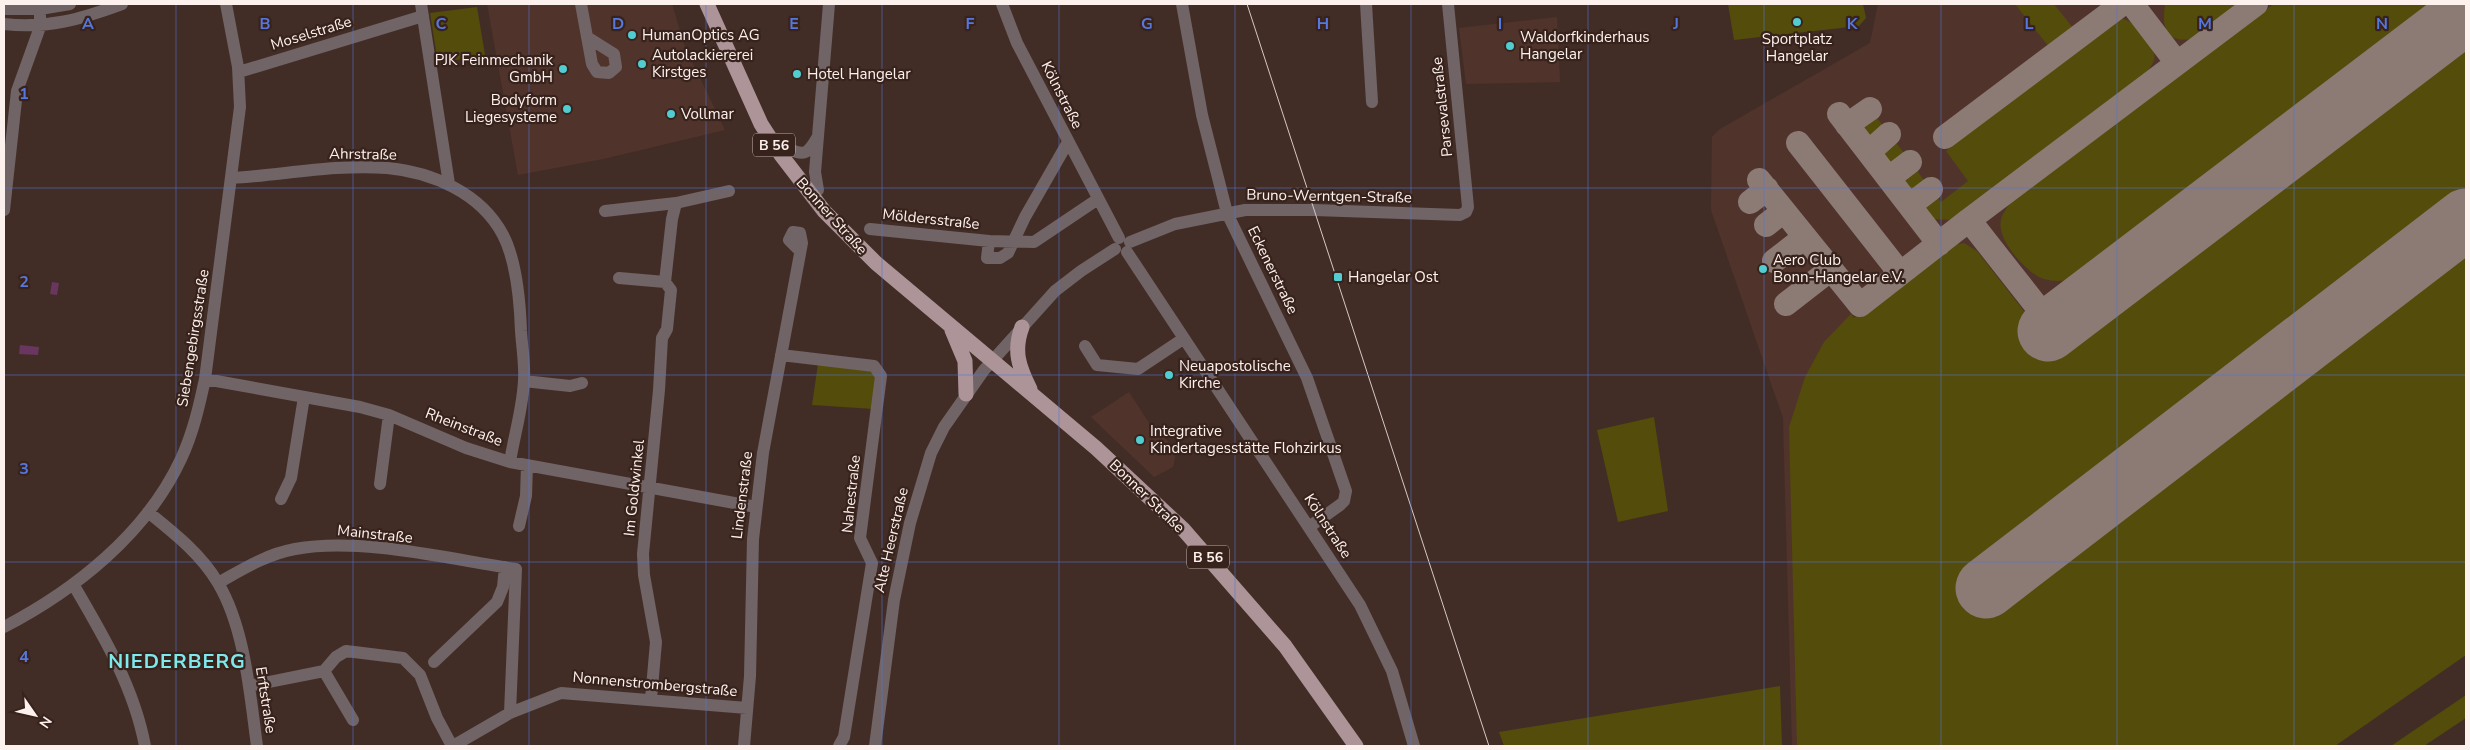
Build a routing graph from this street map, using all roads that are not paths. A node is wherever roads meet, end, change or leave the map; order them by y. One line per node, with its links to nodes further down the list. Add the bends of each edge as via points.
1 (70, 4): 12 (street)
2 (122, 4): 15 (street, via 89,16)
3 (226, 4): 17 (street, Siebengebirgsstraße)
4 (581, 4): 16 (street)
5 (707, 4): 18 (main road, Bonner Straße / B 56)
6 (829, 4): 20 (street)
7 (1002, 4): 21 (street, Kölnstraße, via 1017,43)
8 (1182, 4): 32 (street, Eckenerstraße, via 1202,116)
9 (1366, 4): 19 (street)
10 (1448, 4): 29 (street, Parsevalstraße)
11 (4, 9): 12 (street)
12 (40, 9): 15 (street)
13 (422, 10): 17 (street, Moselstraße); 24 (street, Moselstraße)
14 (4, 24): 15 (street)
15 (40, 27): 30 (street, via 17,91)
16 (587, 37)
17 (239, 72): 23 (street, Siebengebirgsstraße, via 240,107)
18 (746, 89): 22 (main road, Bonner Straße / B 56); 39 (main road, Bonner Straße / B 56, via 761,124 802,183 847,235)
19 (1372, 102)
20 (818, 136): 22 (street, via 805,154); 25 (street, via 815,172)
21 (1068, 142): 27 (street, Kölnstraße); 34 (street, Möldersstraße, via 1025,217)
22 (786, 148): 25 (main road, Bonner Straße / B 56)
23 (232, 178): 24 (street, Ahrstraße, via 342,168 387,168); 46 (street, Siebengebirgsstraße)
24 (449, 184): 47 (street, Ahrstraße, via 478,204 504,236 519,305)
25 (818, 190): 39 (main road, Bonner Straße / B 56)
26 (729, 191): 28 (street)
27 (1098, 199): 34 (street, via 1034,242); 35 (street, Kölnstraße)
28 (676, 203): 31 (street); 38 (street, Im Goldwinkel)
29 (1468, 207): 32 (street, Bruno-Werntgen-Straße, via 1460,215 1314,210)
30 (4, 210)
31 (605, 212)
32 (1227, 213): 35 (street, Bruno-Werntgen-Straße, via 1176,224); 61 (street, Eckenerstraße, via 1307,378 1346,491 1340,506)
33 (870, 229): 34 (street, Möldersstraße, via 989,241 986,258 1000,258)
34 (1015, 242)
35 (1123, 245): 40 (street, via 1055,291); 42 (street, Kölnstraße)
36 (800, 250): 44 (street, Lindenstraße)
37 (619, 278): 38 (street)
38 (664, 282): 56 (street, Im Goldwinkel, via 670,290 667,329 662,338)
39 (898, 283): 41 (main road, Bonner Straße / B 56)
40 (1022, 326): 45 (street); 49 (main road, via 1017,359)
41 (950, 327): 45 (main road, Bonner Straße / B 56); 50 (main road, via 965,361)
42 (1183, 339): 43 (street, via 1138,369 1097,365); 61 (street, Kölnstraße)
43 (1085, 346)
44 (781, 355): 58 (street, Lindenstraße); 77 (street, Nahestraße, via 874,366 882,376 860,538 872,563 844,737)
45 (992, 361): 49 (main road, Bonner Straße / B 56); 50 (street, Alte Heerstraße)
46 (205, 379): 51 (street, Rheinstraße); 59 (street, Siebengebirgsstraße, via 198,412 180,460)
47 (524, 381): 48 (street, via 570,386); 53 (street, Ahrstraße)
48 (582, 383)
49 (1032, 393): 79 (main road, Bonner Straße / B 56, via 1183,529 1285,646)
50 (966, 394): 78 (street, Alte Heerstraße, via 931,453 910,523 894,600)
51 (304, 397): 52 (street, Rheinstraße); 57 (street, via 291,478)
52 (389, 415): 53 (street, Rheinstraße, via 466,448); 55 (street)
53 (510, 462): 54 (street, Rheinstraße)
54 (527, 465): 56 (street, Rheinstraße); 60 (street, via 526,496)
55 (380, 484)
56 (651, 487): 58 (street, Rheinstraße); 69 (street, Im Goldwinkel, via 643,554 656,642)
57 (281, 499)
58 (756, 507): 70 (street, Lindenstraße, via 752,539)
59 (148, 512): 63 (street, Erftstraße, via 181,539); 64 (street, Siebengebirgsstraße, via 116,548)
60 (519, 526)
61 (1309, 527): 80 (street, Kölnstraße, via 1374,632 1392,671)
62 (505, 567): 63 (street, Mainstraße, via 361,546 327,545 271,556); 66 (street, via 498,602); 71 (street, via 516,569)
63 (218, 583): 68 (street, Erftstraße, via 230,610)
64 (73, 584): 65 (street, Siebengebirgsstraße); 73 (street, via 119,668 131,696)
65 (4, 627)
66 (434, 662)
67 (324, 671): 68 (street); 72 (street); 75 (street, via 346,651 403,658 420,675 436,718)
68 (249, 686): 74 (street, Erftstraße)
69 (651, 700): 70 (street, Nonnenstrombergstraße); 71 (street, Nonnenstrombergstraße, via 561,693)
70 (747, 708): 76 (street, Lindenstraße)
71 (510, 713): 75 (street, Nonnenstrombergstraße)
72 (353, 720)
73 (145, 746)
74 (257, 746)
75 (452, 746)
76 (744, 746)
77 (839, 746)
78 (875, 746)
79 (1356, 746)
80 (1414, 746)

